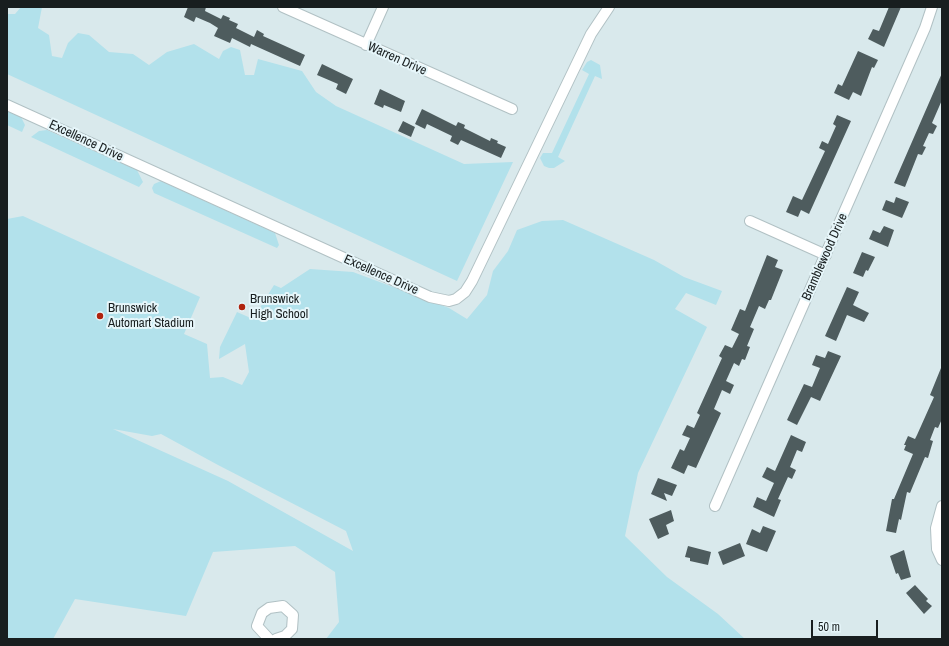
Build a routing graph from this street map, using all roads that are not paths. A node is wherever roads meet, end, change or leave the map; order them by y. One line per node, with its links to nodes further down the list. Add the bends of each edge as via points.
1 (283, 7): 5 (street, Warren Drive)
2 (383, 7): 5 (street)
3 (609, 7): 6 (street, Excellence Drive, via 591,34 472,281 465,292 449,301 430,297)
4 (932, 7): 9 (street, Bramblewood Drive, via 926,28)
5 (366, 45): 7 (street, Warren Drive)
6 (7, 105)
7 (512, 109)
8 (750, 221): 9 (street)
9 (826, 255): 10 (street, Bramblewood Drive)
10 (715, 506)
11 (942, 506): 12 (street, via 936,528)
12 (942, 560)
13 (269, 639): 14 (street, via 258,626 262,613 269,608 283,606 293,615 292,629 285,636)
14 (276, 639)

